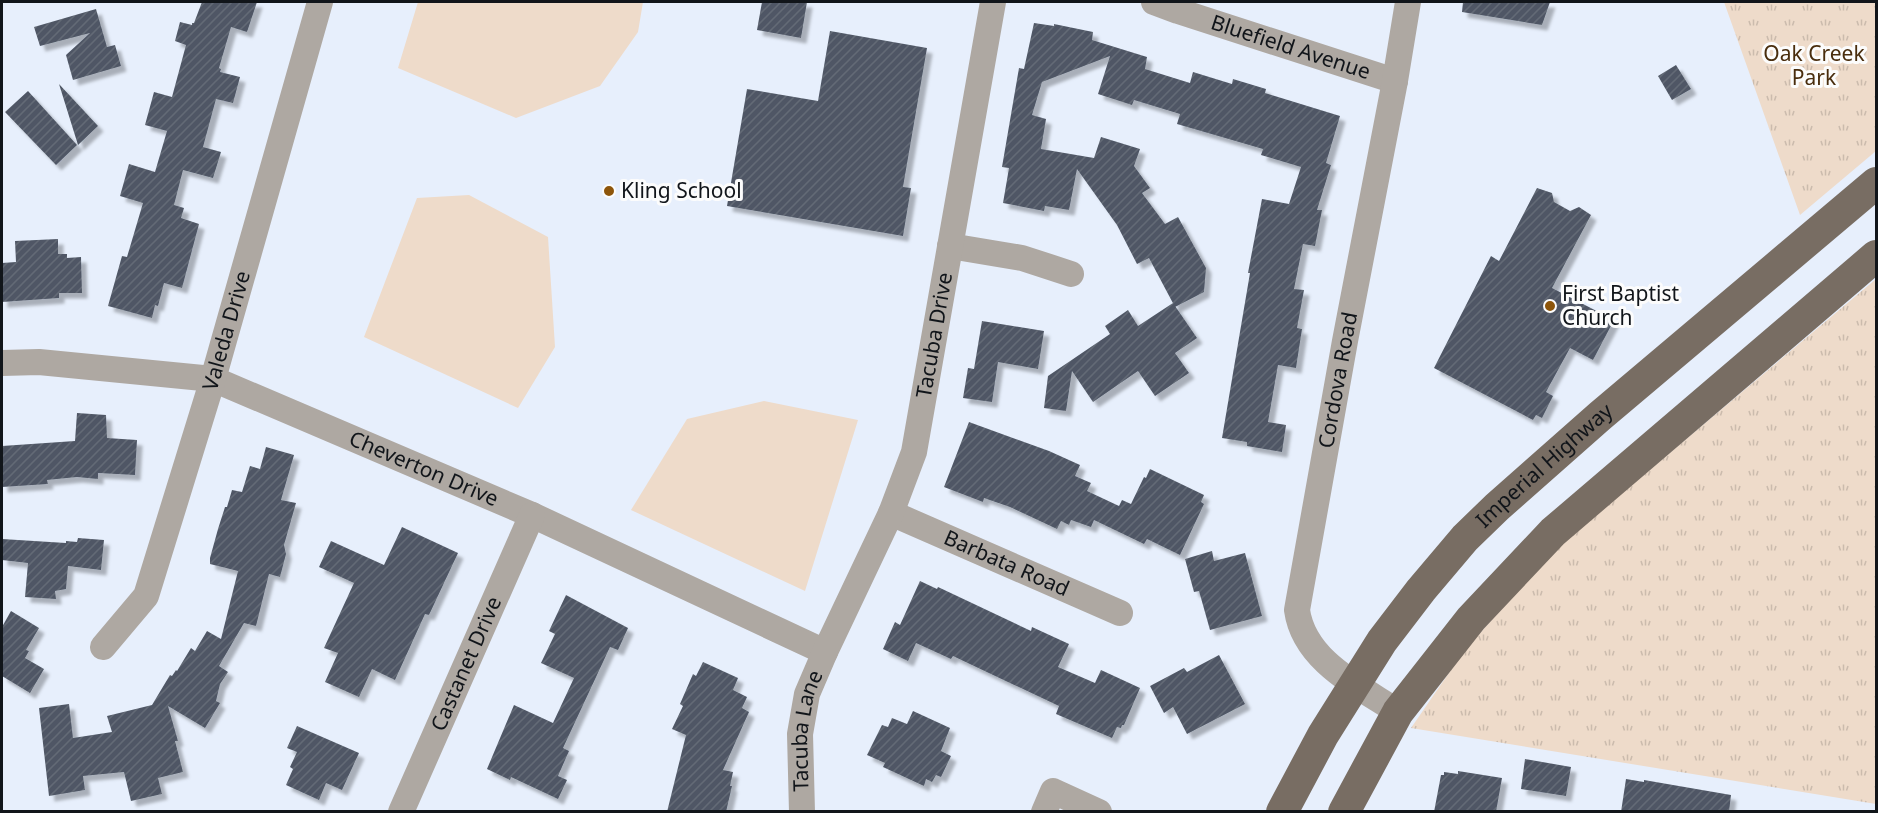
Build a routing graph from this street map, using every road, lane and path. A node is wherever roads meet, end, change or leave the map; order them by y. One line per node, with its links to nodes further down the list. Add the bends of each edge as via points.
1 (320, 2): 11 (street, Valeda Drive)
2 (993, 2): 7 (street, Tacuba Drive)
3 (1154, 2): 5 (street, Bluefield Avenue)
4 (1408, 2): 5 (street, Cordova Road)
5 (1395, 81): 17 (street, Cordova Road, via 1297,610 1308,642 1324,661)
6 (1876, 183): 17 (main road, Imperial Highway, via 1497,507 1421,590)
7 (950, 246): 9 (street, via 1022,258); 12 (street, Tacuba Drive, via 914,452)
8 (1876, 256): 18 (main road, via 1553,532 1471,619)
9 (1071, 274)
10 (2, 363): 11 (street, Cheverton Drive, via 39,362)
11 (213, 379): 13 (street, Cheverton Drive); 15 (street, Valeda Drive, via 146,596)
12 (891, 513): 14 (street, Barbata Road); 16 (street, Tacuba Drive)
13 (532, 515): 16 (street, Cheverton Drive); 19 (street, Castanet Drive)
14 (1120, 613)
15 (103, 647)
16 (825, 652): 20 (street, Tacuba Lane, via 807,694 800,734)
17 (1356, 683): 18 (street, Cordova Road); 23 (main road, Imperial Highway)
18 (1398, 712): 24 (main road)
19 (400, 812)
20 (802, 812)
21 (1044, 812): 22 (street, via 1053,791)
22 (1100, 812)
23 (1282, 812)
24 (1344, 812)

